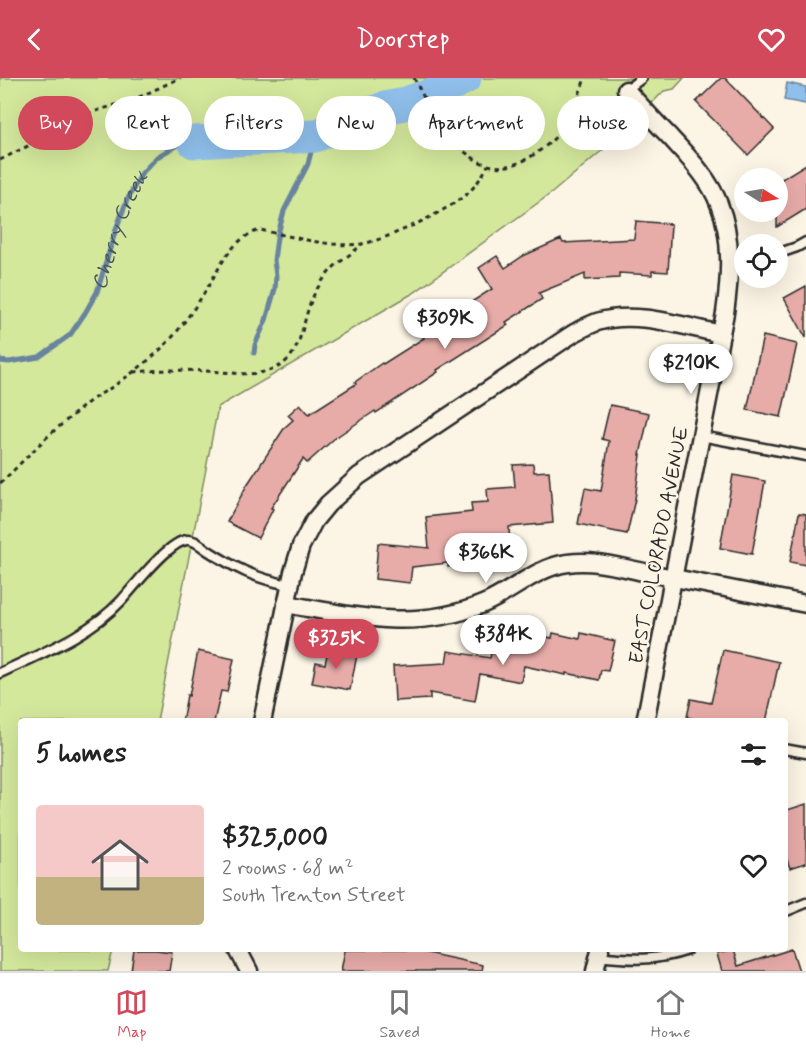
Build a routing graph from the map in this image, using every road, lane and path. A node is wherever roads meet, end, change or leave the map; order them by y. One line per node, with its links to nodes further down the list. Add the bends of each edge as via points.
1 (180, 78): 6 (path, via 135,99 80,116)
2 (414, 78): 7 (path, via 453,141)
3 (585, 78): 7 (path, via 561,131 546,146 516,165)
4 (642, 78): 5 (lane)
5 (626, 90): 11 (street, EAST COLORADO AVENUE, via 710,185)
6 (0, 160)
7 (488, 165): 9 (path, via 478,182 452,205)
8 (806, 242): 10 (lane)
9 (362, 244): 14 (path, via 331,244 260,230 250,233 222,261 174,334); 14 (path, via 335,266 316,291 296,350 283,364 258,374)
10 (788, 250)
11 (734, 253)
12 (734, 268): 13 (street, EAST COLORADO AVENUE)
13 (721, 334): 15 (street, EAST COLORADO AVENUE); 19 (street, via 629,317 609,319 568,337 359,476 314,521 296,559)
14 (133, 372): 17 (path, via 70,417)
15 (701, 436): 16 (lane); 18 (street, EAST COLORADO AVENUE)
16 (806, 456)
17 (0, 483)
18 (673, 578): 20 (street, via 600,564 568,563 550,567 482,605 418,619 370,618); 21 (street); 24 (street, EAST COLORADO AVENUE)
19 (290, 585): 20 (street); 22 (lane, via 246,573 192,540 180,542 156,561 103,618)
20 (286, 604): 23 (street)
21 (806, 604)
22 (0, 673)
23 (263, 718)
24 (646, 718)
25 (788, 750): 26 (lane)
26 (806, 753)
27 (806, 903): 28 (lane)
28 (788, 910)
29 (239, 952): 32 (street)
30 (681, 952): 31 (lane, via 650,959)
31 (598, 959)
32 (247, 970)

